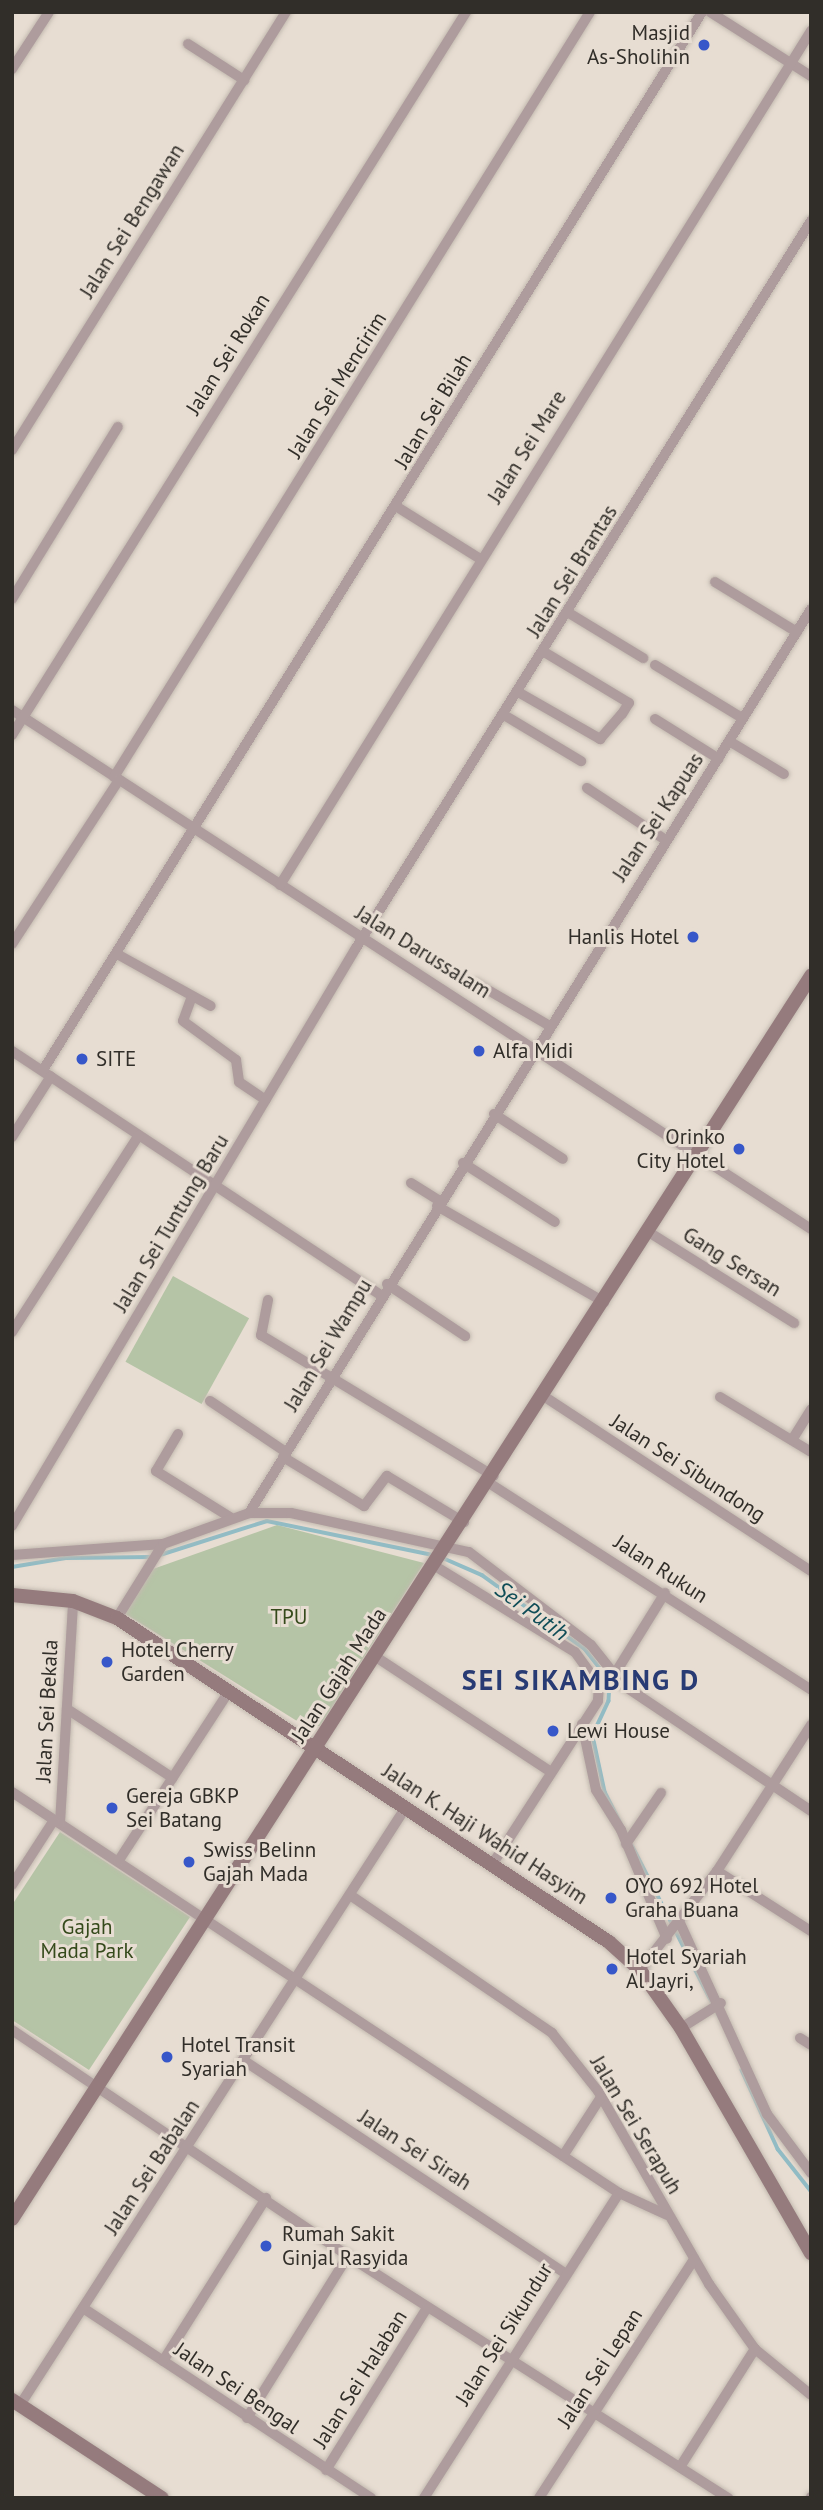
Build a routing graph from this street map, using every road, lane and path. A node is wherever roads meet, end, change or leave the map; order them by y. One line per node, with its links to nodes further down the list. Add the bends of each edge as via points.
1 (49, 12): 10 (street)
2 (286, 12): 12 (street, Jalan Sei Bengawan)
3 (466, 12): 29 (street, Jalan Sei Rokan)
4 (590, 12): 37 (street, Jalan Sei Mencirim)
5 (702, 12): 16 (street, Jalan Sei Bilah)
6 (710, 12): 9 (street)
7 (811, 31): 9 (street, Jalan Sei Mare)
8 (188, 44): 12 (street)
9 (792, 64): 11 (street); 17 (street, Jalan Sei Mare)
10 (13, 66)
11 (811, 76)
12 (244, 80): 15 (street, Jalan Sei Bengawan)
13 (811, 221): 21 (street, Jalan Sei Brantas)
14 (118, 427): 19 (street)
15 (12, 450)
16 (397, 507): 17 (street); 39 (street, Jalan Sei Bilah)
17 (479, 558): 41 (street, Jalan Sei Mare)
18 (716, 582): 22 (street)
19 (12, 599)
20 (811, 609): 22 (street, Jalan Sei Kapuas)
21 (569, 613): 23 (street, Jalan Sei Brantas); 24 (street)
22 (797, 632): 30 (street, Jalan Sei Kapuas)
23 (544, 652): 26 (street, Jalan Sei Brantas); 26 (street, via 629,703 622,714 600,739)
24 (643, 658)
25 (656, 665): 30 (street)
26 (518, 692): 28 (street, Jalan Sei Brantas)
27 (12, 710): 29 (street, Jalan Darussalam)
28 (504, 715): 35 (street); 42 (street, Jalan Sei Brantas)
29 (23, 717): 32 (street, Jalan Sei Rokan); 37 (street, Jalan Darussalam)
30 (742, 718): 33 (street, Jalan Sei Kapuas)
31 (655, 719): 34 (street)
32 (12, 735)
33 (729, 741): 34 (street, Jalan Sei Kapuas); 36 (street)
34 (719, 759): 40 (street, Jalan Sei Kapuas)
35 (581, 761)
36 (784, 774)
37 (116, 778): 39 (street, Jalan Darussalam); 43 (street, Jalan Sei Mencirim)
38 (587, 788): 40 (street)
39 (195, 830): 41 (street, Jalan Darussalam); 44 (street, Jalan Sei Bilah)
40 (664, 839): 49 (street, Jalan Sei Kapuas)
41 (280, 885): 42 (street, Jalan Darussalam)
42 (363, 939): 50 (street, Jalan Darussalam); 53 (street, Jalan Sei Tuntung Baru)
43 (12, 944)
44 (117, 954): 47 (street); 52 (street, Jalan Sei Bilah)
45 (811, 976): 57 (street, Jalan Gajah Mada)
46 (475, 983): 49 (street)
47 (191, 999): 48 (street); 53 (street, via 183,1021 236,1060 242,1087)
48 (211, 1006)
49 (550, 1026): 50 (street, Jalan Sei Kapuas)
50 (537, 1046): 54 (street, Jalan Sei Wampu); 57 (street, Jalan Darussalam)
51 (12, 1051): 52 (street)
52 (47, 1073): 55 (street); 56 (street, Jalan Sei Bilah)
53 (266, 1100): 61 (street, Jalan Sei Tuntung Baru)
54 (494, 1114): 58 (street); 59 (street, Jalan Sei Wampu)
55 (139, 1135): 61 (street); 71 (street)
56 (12, 1137)
57 (702, 1153): 64 (street, Jalan Darussalam); 65 (street, Jalan Gajah Mada)
58 (563, 1159)
59 (463, 1163): 62 (street, Jalan Sei Wampu); 63 (street)
60 (411, 1184): 62 (street)
61 (215, 1187): 67 (street); 86 (street, Jalan Sei Tuntung Baru)
62 (438, 1203): 66 (street, Jalan Sei Wampu); 69 (street)
63 (555, 1222)
64 (811, 1229)
65 (650, 1233): 69 (street, Jalan Gajah Mada); 70 (street, Gang Sersan)
66 (387, 1284): 67 (street, Jalan Sei Wampu); 72 (street)
67 (381, 1295): 73 (street, Jalan Sei Wampu)
68 (268, 1300): 73 (street, Jalan Rukun, via 258,1333)
69 (604, 1303): 75 (street, Jalan Gajah Mada)
70 (794, 1323)
71 (12, 1332)
72 (465, 1336)
73 (333, 1377): 81 (street, Jalan Sei Wampu); 82 (street, Jalan Rukun)
74 (720, 1396): 79 (street)
75 (545, 1397): 82 (street, Jalan Gajah Mada); 91 (street, Jalan Sei Sibundong)
76 (210, 1401): 81 (street)
77 (809, 1416): 79 (street)
78 (178, 1434): 84 (street, via 156,1471)
79 (792, 1440): 80 (street)
80 (811, 1452)
81 (284, 1455): 83 (street, Jalan Sei Wampu); 85 (street, via 364,1506 388,1476)
82 (491, 1479): 85 (street, Jalan Gajah Mada); 92 (street, Jalan Rukun)
83 (249, 1513): 84 (street); 87 (street, via 291,1513)
84 (230, 1517): 88 (street)
85 (464, 1522): 87 (street, Jalan Gajah Mada)
86 (12, 1526)
87 (449, 1545): 90 (street, Jalan Gajah Mada); 97 (street, via 496,1567)
88 (161, 1547): 89 (street); 95 (street)
89 (12, 1555)
90 (436, 1564): 96 (street, Jalan Gajah Mada); 97 (street, via 575,1652)
91 (811, 1571)
92 (665, 1593): 97 (street); 98 (street, Jalan Rukun)
93 (12, 1595): 94 (street, Jalan K. Haji Wahid Hasyim)
94 (73, 1601): 95 (street, Jalan K. Haji Wahid Hasyim); 100 (street, Jalan Sei Bekala)
95 (117, 1618): 99 (street, Jalan K. Haji Wahid Hasyim)
96 (376, 1657): 103 (street, Jalan Gajah Mada); 104 (street)
97 (608, 1679): 101 (street); 106 (street)
98 (811, 1690)
99 (229, 1691): 103 (street, Jalan K. Haji Wahid Hasyim); 105 (street)
100 (67, 1709): 105 (street); 111 (street, Jalan Sei Bekala)
101 (582, 1724): 104 (street); 112 (street, via 592,1780)
102 (811, 1725): 106 (street)
103 (316, 1749): 109 (street, Jalan K. Haji Wahid Hasyim); 118 (street, Jalan Gajah Mada)
104 (551, 1772): 114 (street)
105 (173, 1778): 113 (street)
106 (771, 1785): 110 (street); 115 (street)
107 (12, 1792): 111 (street)
108 (661, 1793): 112 (street)
109 (406, 1807): 114 (street, Jalan K. Haji Wahid Hasyim); 117 (street, Jalan Sei Babalan)
110 (811, 1811)
111 (57, 1822): 113 (street); 116 (street, Jalan Sei Bekala)
112 (629, 1840): 121 (street)
113 (119, 1860): 118 (street)
114 (493, 1863): 122 (street, Jalan K. Haji Wahid Hasyim, via 576,1917)
115 (717, 1871): 119 (street); 120 (street)
116 (12, 1885)
117 (350, 1895): 123 (street, Jalan Sei Babalan); 131 (street, Jalan Sei Serapuh, via 552,2033)
118 (207, 1918): 123 (street); 130 (street, Jalan Gajah Mada)
119 (679, 1925): 121 (street); 124 (street)
120 (811, 1931)
121 (669, 1937): 122 (street)
122 (640, 1970): 125 (street, Jalan K. Haji Wahid Hasyim)
123 (297, 1976): 129 (street, Jalan Sei Babalan); 133 (street)
124 (715, 2006): 125 (street); 134 (street, via 767,2114)
125 (681, 2028): 139 (street, Jalan K. Haji Wahid Hasyim)
126 (12, 2030): 130 (street)
127 (800, 2038): 128 (street)
128 (811, 2045)
129 (243, 2060): 132 (street, Jalan Sei Babalan); 142 (street, Jalan Sei Sirah)
130 (99, 2086): 132 (street); 138 (street, Jalan Gajah Mada)
131 (601, 2097): 133 (street); 137 (street, Jalan Sei Serapuh)
132 (188, 2146): 136 (street); 143 (street, Jalan Sei Babalan)
133 (564, 2156): 135 (street)
134 (811, 2173)
135 (619, 2193): 137 (street); 142 (street, Jalan Sei Sikundur)
136 (266, 2198): 140 (street); 146 (street)
137 (667, 2215): 141 (street, Jalan Sei Serapuh)
138 (12, 2220)
139 (811, 2253)
140 (348, 2256): 144 (street); 151 (street)
141 (694, 2259): 145 (street, Jalan Sei Serapuh); 150 (street, Jalan Sei Lepan)
142 (565, 2273): 147 (street, Jalan Sei Sikundur)
143 (83, 2308): 146 (street, Jalan Sei Bengal); 149 (street, Jalan Sei Babalan)
144 (427, 2308): 147 (street); 153 (street, Jalan Sei Halaban)
145 (755, 2349): 148 (street, Jalan Sei Serapuh); 152 (street)
146 (163, 2361): 151 (street, Jalan Sei Bengal)
147 (510, 2362): 150 (street); 157 (street, Jalan Sei Sikundur)
148 (811, 2395)
149 (16, 2403): 155 (street)
150 (591, 2415): 152 (street); 154 (street, Jalan Sei Lepan)
151 (247, 2418): 153 (street, Jalan Sei Bengal)
152 (680, 2467): 158 (street)
153 (326, 2470): 156 (street, Jalan Sei Bengal)
154 (540, 2497)
155 (162, 2498)
156 (371, 2498)
157 (424, 2498)
158 (728, 2498)

